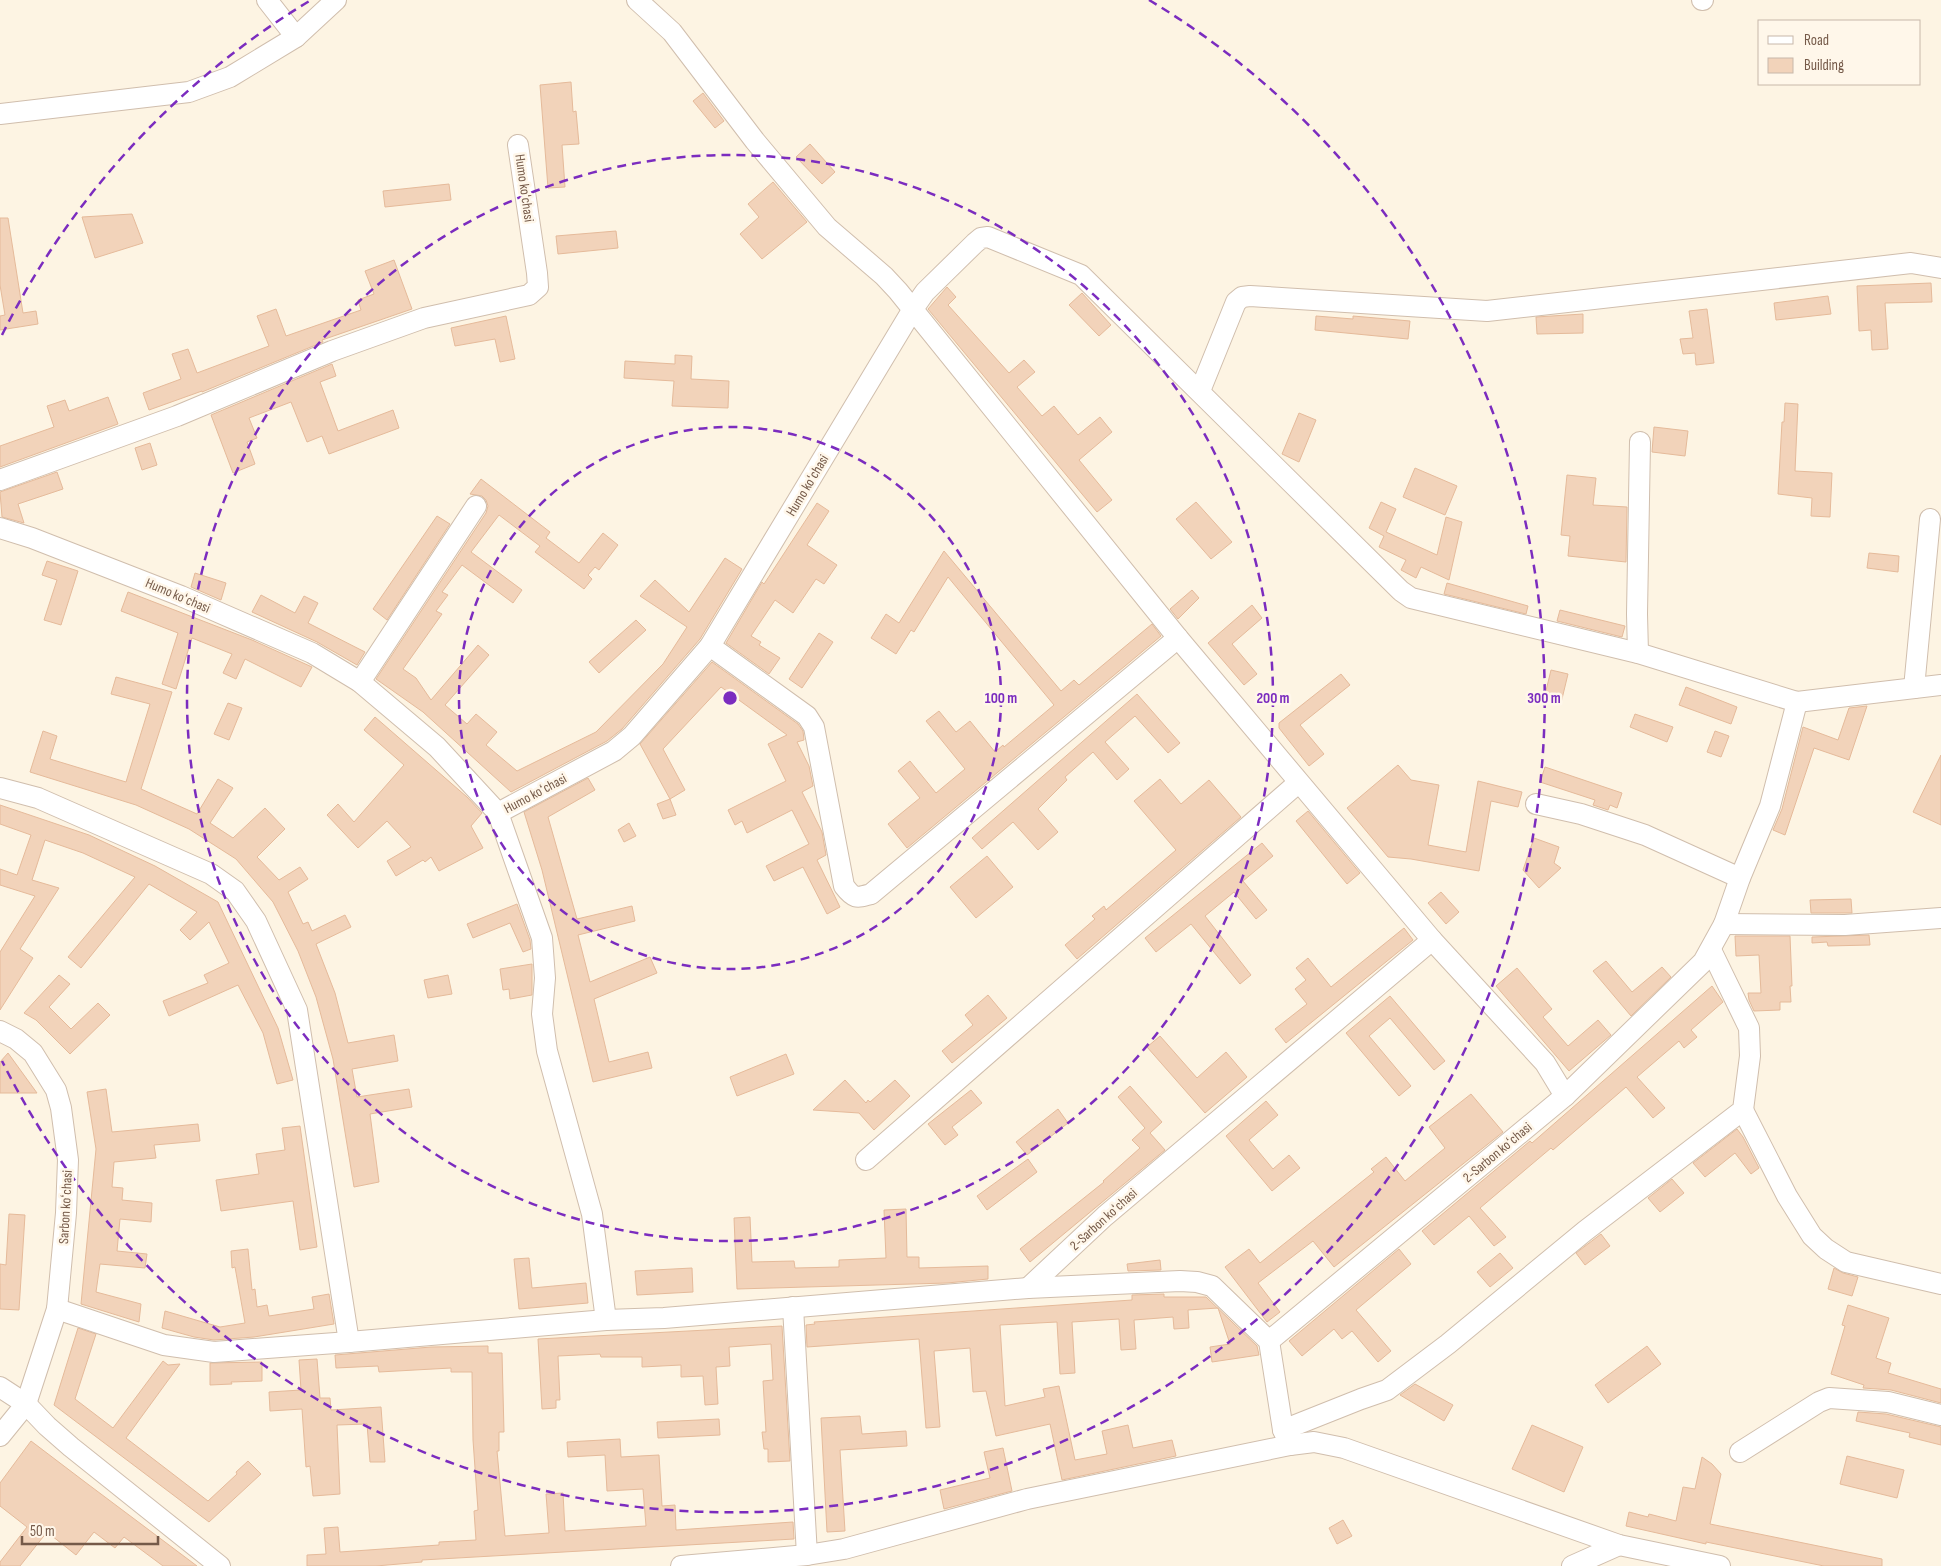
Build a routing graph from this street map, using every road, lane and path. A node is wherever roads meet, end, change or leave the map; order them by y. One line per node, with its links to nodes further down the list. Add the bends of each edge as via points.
1 (266, 0): 4 (street)
2 (336, 0): 4 (street)
3 (637, 0): 8 (street, via 672,32 755,141 827,227 884,276)
4 (296, 37): 5 (street, via 230,77 189,92)
5 (0, 114)
6 (518, 145): 11 (street, Humo koʻchasi, via 538,286 529,296 424,318 332,351 178,416)
7 (1941, 268): 9 (street, via 1911,263 1486,310 1242,297 1236,302)
8 (913, 309): 9 (street, Humo koʻchasi, via 925,292 975,243 988,237 1081,275); 15 (street); 16 (street, Humo koʻchasi)
9 (1200, 392): 17 (street, Humo koʻchasi, via 1411,598)
10 (1640, 442): 17 (street)
11 (0, 480)
12 (476, 506): 18 (street)
13 (1930, 519): 20 (street)
14 (0, 528): 18 (street, Humo koʻchasi, via 181,596 312,653)
15 (1178, 638): 16 (street, via 871,894 858,898 844,886 814,727 807,716); 22 (street)
16 (710, 646): 25 (street, Humo koʻchasi, via 632,736 614,751)
17 (1638, 653): 21 (street, Humo koʻchasi)
18 (360, 682): 25 (street, Humo koʻchasi, via 437,747)
19 (1941, 685): 20 (street)
20 (1914, 688): 21 (street)
21 (1796, 702): 26 (street, 2-Sarbon koʻchasi, via 1770,806)
22 (1298, 783): 29 (street); 34 (street)
23 (0, 788): 41 (street, via 38,798 211,874 234,891 256,921 298,1010)
24 (1536, 804): 26 (street, via 1581,814 1645,835)
25 (498, 813): 39 (street, via 542,938 545,978 542,1014 547,1051 592,1214)
26 (1740, 878): 28 (street, 2-Sarbon koʻchasi)
27 (1941, 918): 28 (street, via 1845,925)
28 (1724, 924): 30 (street, 2-Sarbon koʻchasi)
29 (1432, 940): 32 (street, via 1545,1064); 36 (street, 2-Sarbon koʻchasi, via 1105,1216)
30 (1711, 950): 32 (street, 2-Sarbon koʻchasi, via 1703,962); 33 (street, via 1749,1028 1750,1056)
31 (0, 1031): 38 (street, Sarbon koʻchasi, via 33,1053 56,1090 61,1108 68,1160)
32 (1565, 1096): 40 (street, 2-Sarbon koʻchasi)
33 (1743, 1110): 35 (street, via 1787,1196 1812,1236 1826,1249 1846,1262); 46 (street, via 1585,1231 1387,1390 1360,1399)
34 (866, 1160)
35 (1941, 1284)
36 (1028, 1288): 37 (street); 40 (street, via 1197,1282 1212,1286)
37 (793, 1308): 39 (street); 49 (street)
38 (57, 1309): 41 (street, via 164,1345 214,1352); 43 (street, Sarbon koʻchasi)
39 (606, 1320): 41 (street)
40 (1269, 1341): 46 (street)
41 (349, 1342)
42 (0, 1386): 43 (street)
43 (26, 1404): 45 (street); 50 (street, via 71,1447)
44 (1941, 1415): 47 (street, via 1888,1402 1829,1398)
45 (0, 1436)
46 (1286, 1438): 48 (street, via 1344,1448); 49 (street, via 1027,1499 844,1549)
47 (1740, 1452)
48 (1620, 1545): 52 (street); 53 (street)
49 (807, 1555): 51 (street)
50 (220, 1566)
51 (681, 1566)
52 (1572, 1566)
53 (1720, 1566)

